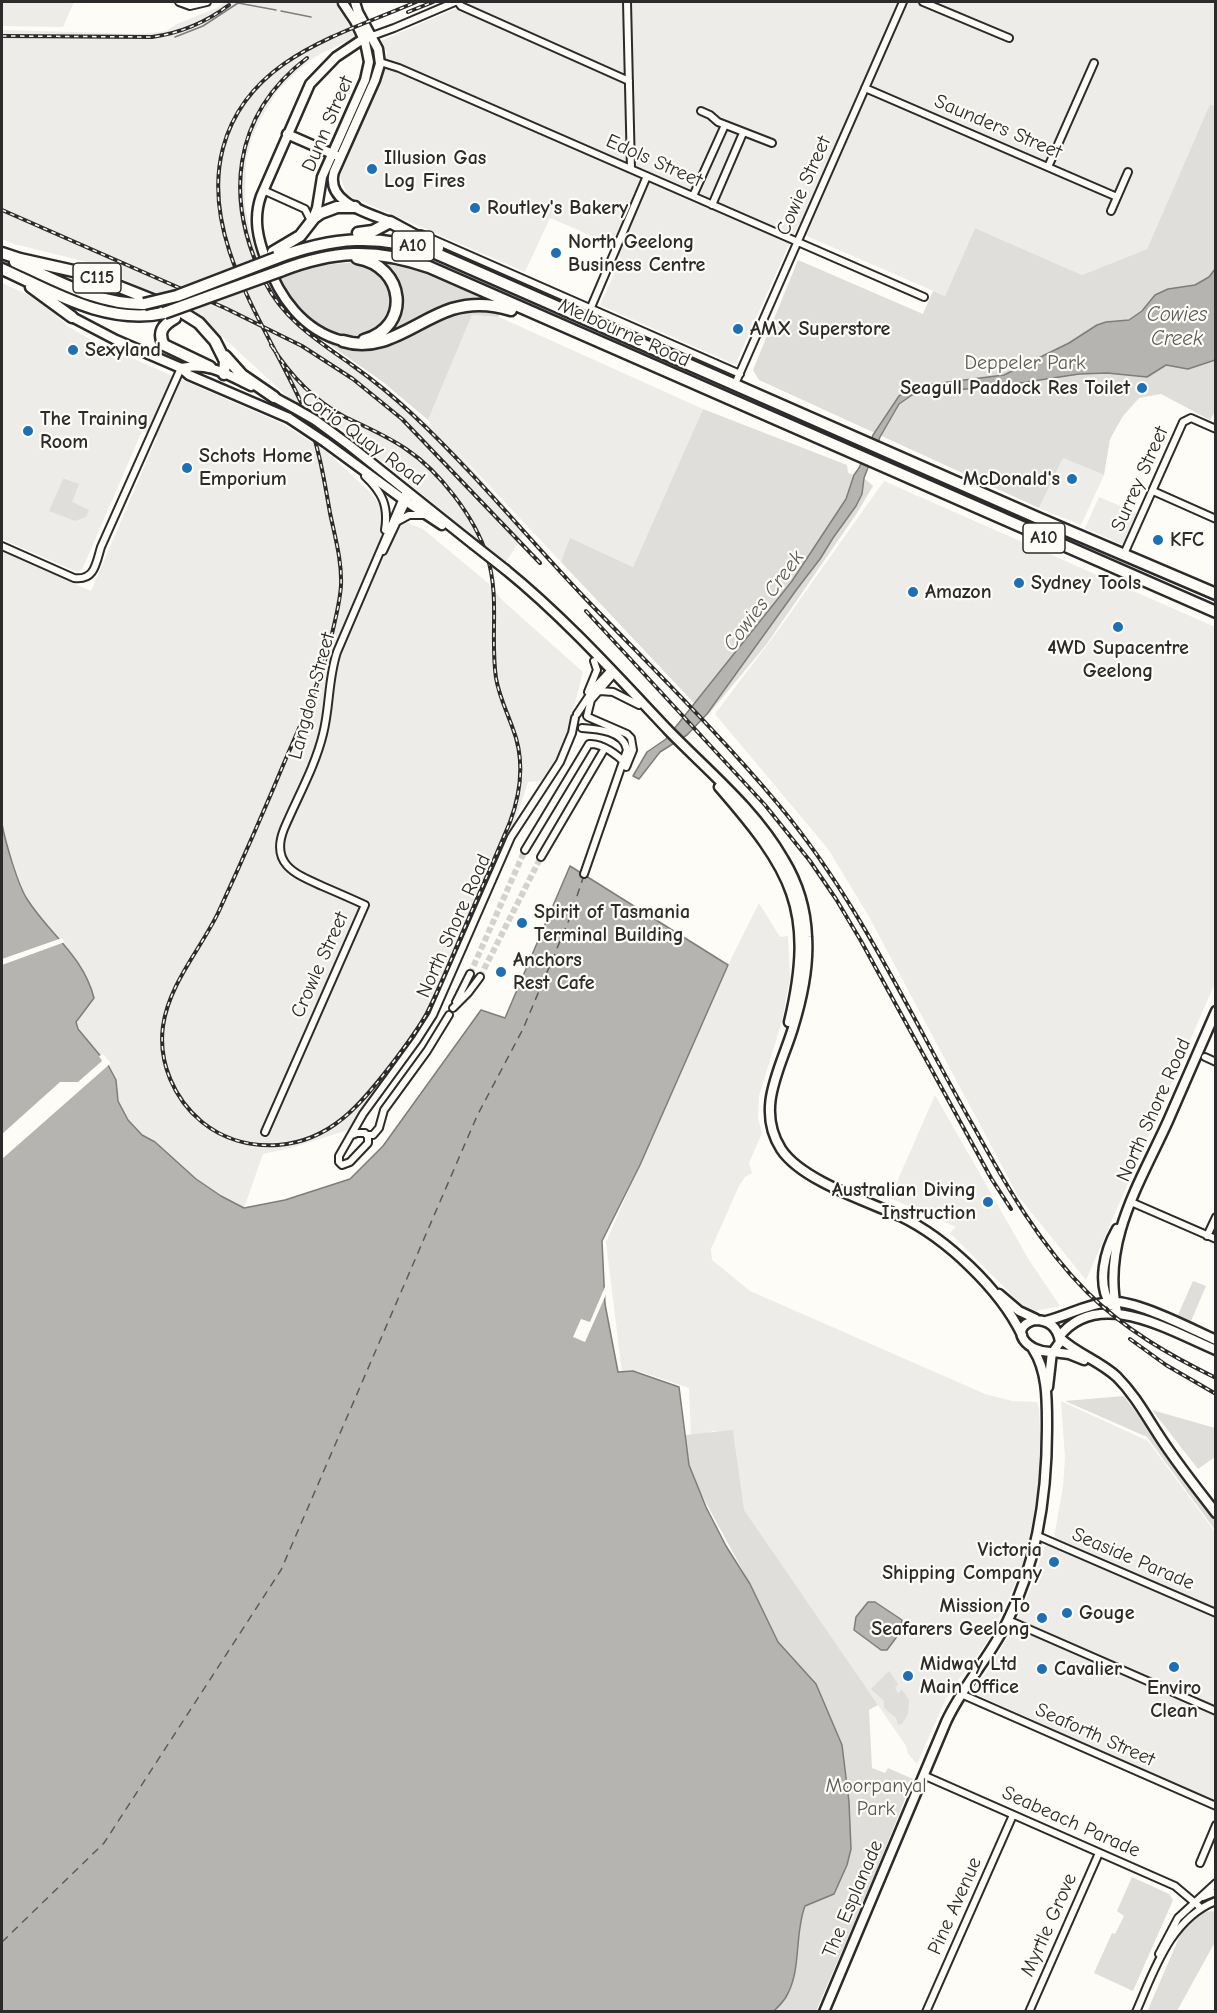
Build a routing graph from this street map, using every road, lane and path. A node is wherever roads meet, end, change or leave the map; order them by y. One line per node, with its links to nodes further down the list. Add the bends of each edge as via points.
1 (179, 2): 2 (street, via 193,6)
2 (207, 2)
3 (342, 2): 4 (main road); 9 (main road)
4 (355, 2): 9 (main road)
5 (457, 2): 9 (street); 14 (street)
6 (627, 2): 14 (street)
7 (903, 2): 15 (street, Cowie Street)
8 (922, 2): 10 (street)
9 (368, 38): 11 (main road, Dunn Street); 12 (main road, Dunn Street, via 378,49); 19 (main road, via 336,57 310,84)
10 (1009, 38)
11 (369, 62): 12 (main road, Edols Street); 21 (main road, Dunn Street, via 365,80)
12 (380, 62): 22 (main road, Dunn Street); 24 (street, Edols Street)
13 (1094, 63): 23 (street)
14 (629, 81): 24 (street)
15 (865, 88): 23 (street, Saunders Street); 35 (street, Cowie Street)
16 (701, 111): 17 (street)
17 (725, 125): 18 (street); 28 (street)
18 (743, 133): 20 (street); 30 (street)
19 (287, 134): 21 (main road); 27 (main road)
20 (772, 144)
21 (332, 154): 22 (main road); 33 (main road, Dunn Street)
22 (340, 158): 31 (main road, Dunn Street, via 333,187)
23 (1048, 167): 29 (street, Saunders Street)
24 (631, 169): 26 (street, Edols Street)
25 (1128, 172): 29 (street)
26 (646, 176): 28 (street, Edols Street); 45 (street)
27 (264, 190): 33 (street, via 302,207); 49 (main road, via 256,216 258,234 275,285 307,322 323,334)
28 (693, 196): 30 (street, Edols Street)
29 (1117, 197): 32 (street)
30 (712, 205): 35 (street, Edols Street)
31 (355, 207): 33 (highway, via 329,209); 34 (main road)
32 (1110, 211)
33 (312, 222): 38 (highway)
34 (390, 222): 36 (highway, via 370,232 320,238); 40 (highway); 45 (street, via 441,242)
35 (797, 241): 44 (street, Edols Street); 54 (street, Cowie Street)
36 (289, 253): 38 (highway, Melbourne Road / A10); 40 (highway, Melbourne Road / A10, via 338,240 374,239 414,246)
37 (2, 254): 38 (highway, bridge, via 103,299 144,304 230,276); 50 (highway, C115, via 87,274 180,311 199,323)
38 (274, 255)
39 (326, 256): 43 (highway, Melbourne Road / A10, bridge); 47 (highway, Melbourne Road / A10, via 365,253 429,267); 49 (highway, via 375,263 388,274 396,290 394,315 383,331 365,340)
40 (469, 267): 45 (highway, Melbourne Road / A10)
41 (2, 269): 42 (highway, Melbourne Road / A10)
42 (13, 274): 43 (highway, Melbourne Road / A10, bridge, via 104,312 138,316 164,313); 46 (highway, C115)
43 (222, 292): 51 (highway, C115, bridge, via 161,330 164,345)
44 (924, 297)
45 (588, 314): 48 (highway); 54 (highway, Melbourne Road / A10)
46 (72, 317): 52 (main road, Corio Quay Road / C115)
47 (552, 321): 48 (highway, Melbourne Road / A10); 49 (highway, via 501,307 474,305 451,309 379,342 359,345)
48 (579, 333): 69 (highway, Melbourne Road / A10)
49 (343, 341)
50 (221, 352): 53 (highway, via 226,364); 56 (highway, C115, via 242,375)
51 (210, 367): 52 (main road, Corio Quay Road); 53 (main road, Corio Quay Road / C115)
52 (181, 368): 55 (main road, Corio Quay Road / C115); 67 (street, via 93,572 86,578 74,578)
53 (224, 374): 55 (main road); 56 (main road, Corio Quay Road / C115)
54 (738, 379): 62 (highway, Melbourne Road / A10)
55 (219, 387): 58 (main road, Corio Quay Road / C115, bridge, via 289,418)
56 (274, 397): 60 (main road, Corio Quay Road / C115, bridge, via 315,420)
57 (1215, 429): 59 (street, Surrey Street, via 1191,418 1183,422)
58 (343, 455): 60 (main road, Corio Quay Road / C115); 65 (street, via 373,483 385,501)
59 (1153, 491): 63 (street); 68 (street, Surrey Street)
60 (406, 496): 61 (main road, Corio Quay Road / C115); 64 (street, Langdon Street); 65 (street, Langdon Street); 66 (main road, Corio Quay Road / C115)
61 (426, 515): 64 (street, via 409,515); 66 (main road, Corio Quay Road / C115)
62 (1038, 518): 68 (highway, Melbourne Road / A10); 69 (highway, via 1082,544)
63 (1215, 519)
64 (396, 523): 65 (street, Langdon Street)
65 (384, 544): 86 (street, Langdon Street, via 337,652 326,723 282,834)
66 (473, 544): 70 (main road, Corio Quay Road / C115, bridge)
67 (2, 546)
68 (1124, 554): 71 (highway, Melbourne Road / A10)
69 (1087, 556): 72 (highway, Melbourne Road / A10)
70 (518, 579): 73 (main road, Corio Quay Road / C115); 74 (main road, Corio Quay Road / C115)
71 (1215, 594)
72 (1215, 612)
73 (594, 661): 74 (main road, Corio Quay Road / C115); 76 (street, North Shore Road, via 597,670)
74 (611, 673): 75 (street, North Shore Road); 76 (street, North Shore Road); 77 (main road, Corio Quay Road / C115); 80 (main road, Corio Quay Road / C115)
75 (600, 691): 77 (street, via 613,692); 79 (street, North Shore Road, via 589,705)
76 (583, 704): 78 (street, North Shore Road)
77 (639, 705): 80 (main road, Corio Quay Road / C115)
78 (576, 716): 79 (street); 81 (street, via 576,725); 83 (street, North Shore Road)
79 (587, 716): 81 (street, North Shore Road); 84 (street, via 630,736 633,750)
80 (666, 727): 103 (main road, Corio Quay Road / C115, via 734,794 767,834 792,874 801,915 799,969 789,1023 764,1106 775,1148 793,1168 824,1186 928,1231)
81 (582, 728): 83 (street, North Shore Road); 84 (street, via 622,738 627,750)
82 (604, 748): 84 (street); 85 (street, via 589,744); 87 (street)
83 (566, 749): 95 (street, North Shore Road, via 511,837 429,1021)
84 (626, 763): 88 (street)
85 (525, 850)
86 (281, 854): 96 (street, Crowle Street, via 294,873 365,904)
87 (541, 857)
88 (584, 874)
89 (470, 974): 90 (street, via 453,1008)
90 (480, 977)
91 (1215, 1011): 99 (main road, North Shore Road)
92 (449, 1015): 98 (street, via 384,1110 377,1131)
93 (1205, 1057): 94 (street)
94 (1215, 1062)
95 (365, 1112): 97 (street, North Shore Road); 98 (street, via 362,1124)
96 (265, 1132)
97 (352, 1135): 98 (street); 98 (street, North Shore Road, via 339,1156 343,1166 368,1144)
98 (367, 1135)
99 (1131, 1202): 101 (street); 104 (main road, North Shore Road, via 1105,1263 1105,1292)
100 (1215, 1217): 101 (street)
101 (1207, 1236): 102 (street)
102 (1215, 1239)
103 (984, 1283): 106 (main road, Corio Quay Road / C115); 108 (main road, Corio Quay Road / C115)
104 (1112, 1302): 105 (main road); 107 (main road); 110 (main road, via 1163,1317)
105 (1117, 1312): 109 (main road, via 1076,1322); 112 (main road)
106 (1036, 1320): 107 (main road, C115); 108 (main road, via 1025,1325)
107 (1046, 1321): 109 (main road)
108 (1022, 1335): 111 (main road, C115)
109 (1060, 1338): 113 (main road); 115 (main road, via 1118,1378)
110 (1215, 1340)
111 (1033, 1349): 113 (main road); 114 (main road, The Esplanade, via 1042,1366)
112 (1215, 1350)
113 (1053, 1352): 114 (main road, The Esplanade); 115 (main road, via 1077,1357 1102,1371)
114 (1047, 1399): 117 (main road, The Esplanade, via 1046,1484)
115 (1158, 1434): 116 (main road)
116 (1215, 1513)
117 (1038, 1536): 118 (street, Seaside Parade); 119 (main road, The Esplanade)
118 (1215, 1613)
119 (1008, 1620): 120 (main road, The Esplanade); 121 (street)
120 (961, 1694): 122 (main road, The Esplanade); 123 (street, Seaforth Street)
121 (1215, 1711)
122 (923, 1775): 124 (street, Seabeach Parade); 134 (main road, The Esplanade)
123 (1215, 1806)
124 (1013, 1815): 126 (street, Seabeach Parade); 135 (street, Pine Avenue)
125 (1215, 1825): 127 (street)
126 (1099, 1853): 130 (street, Seabeach Parade, via 1175,1886); 136 (street, Myrtle Grove)
127 (1200, 1863)
128 (1215, 1883): 130 (street)
129 (1215, 1892): 130 (street)
130 (1194, 1901): 132 (street, Seabeach Parade); 133 (street, via 1171,1929)
131 (1214, 1902): 132 (street)
132 (1201, 1908): 133 (street, via 1175,1932)
133 (1149, 1983): 137 (street)
134 (824, 2012)
135 (926, 2012)
136 (1029, 2012)
137 (1136, 2012)

